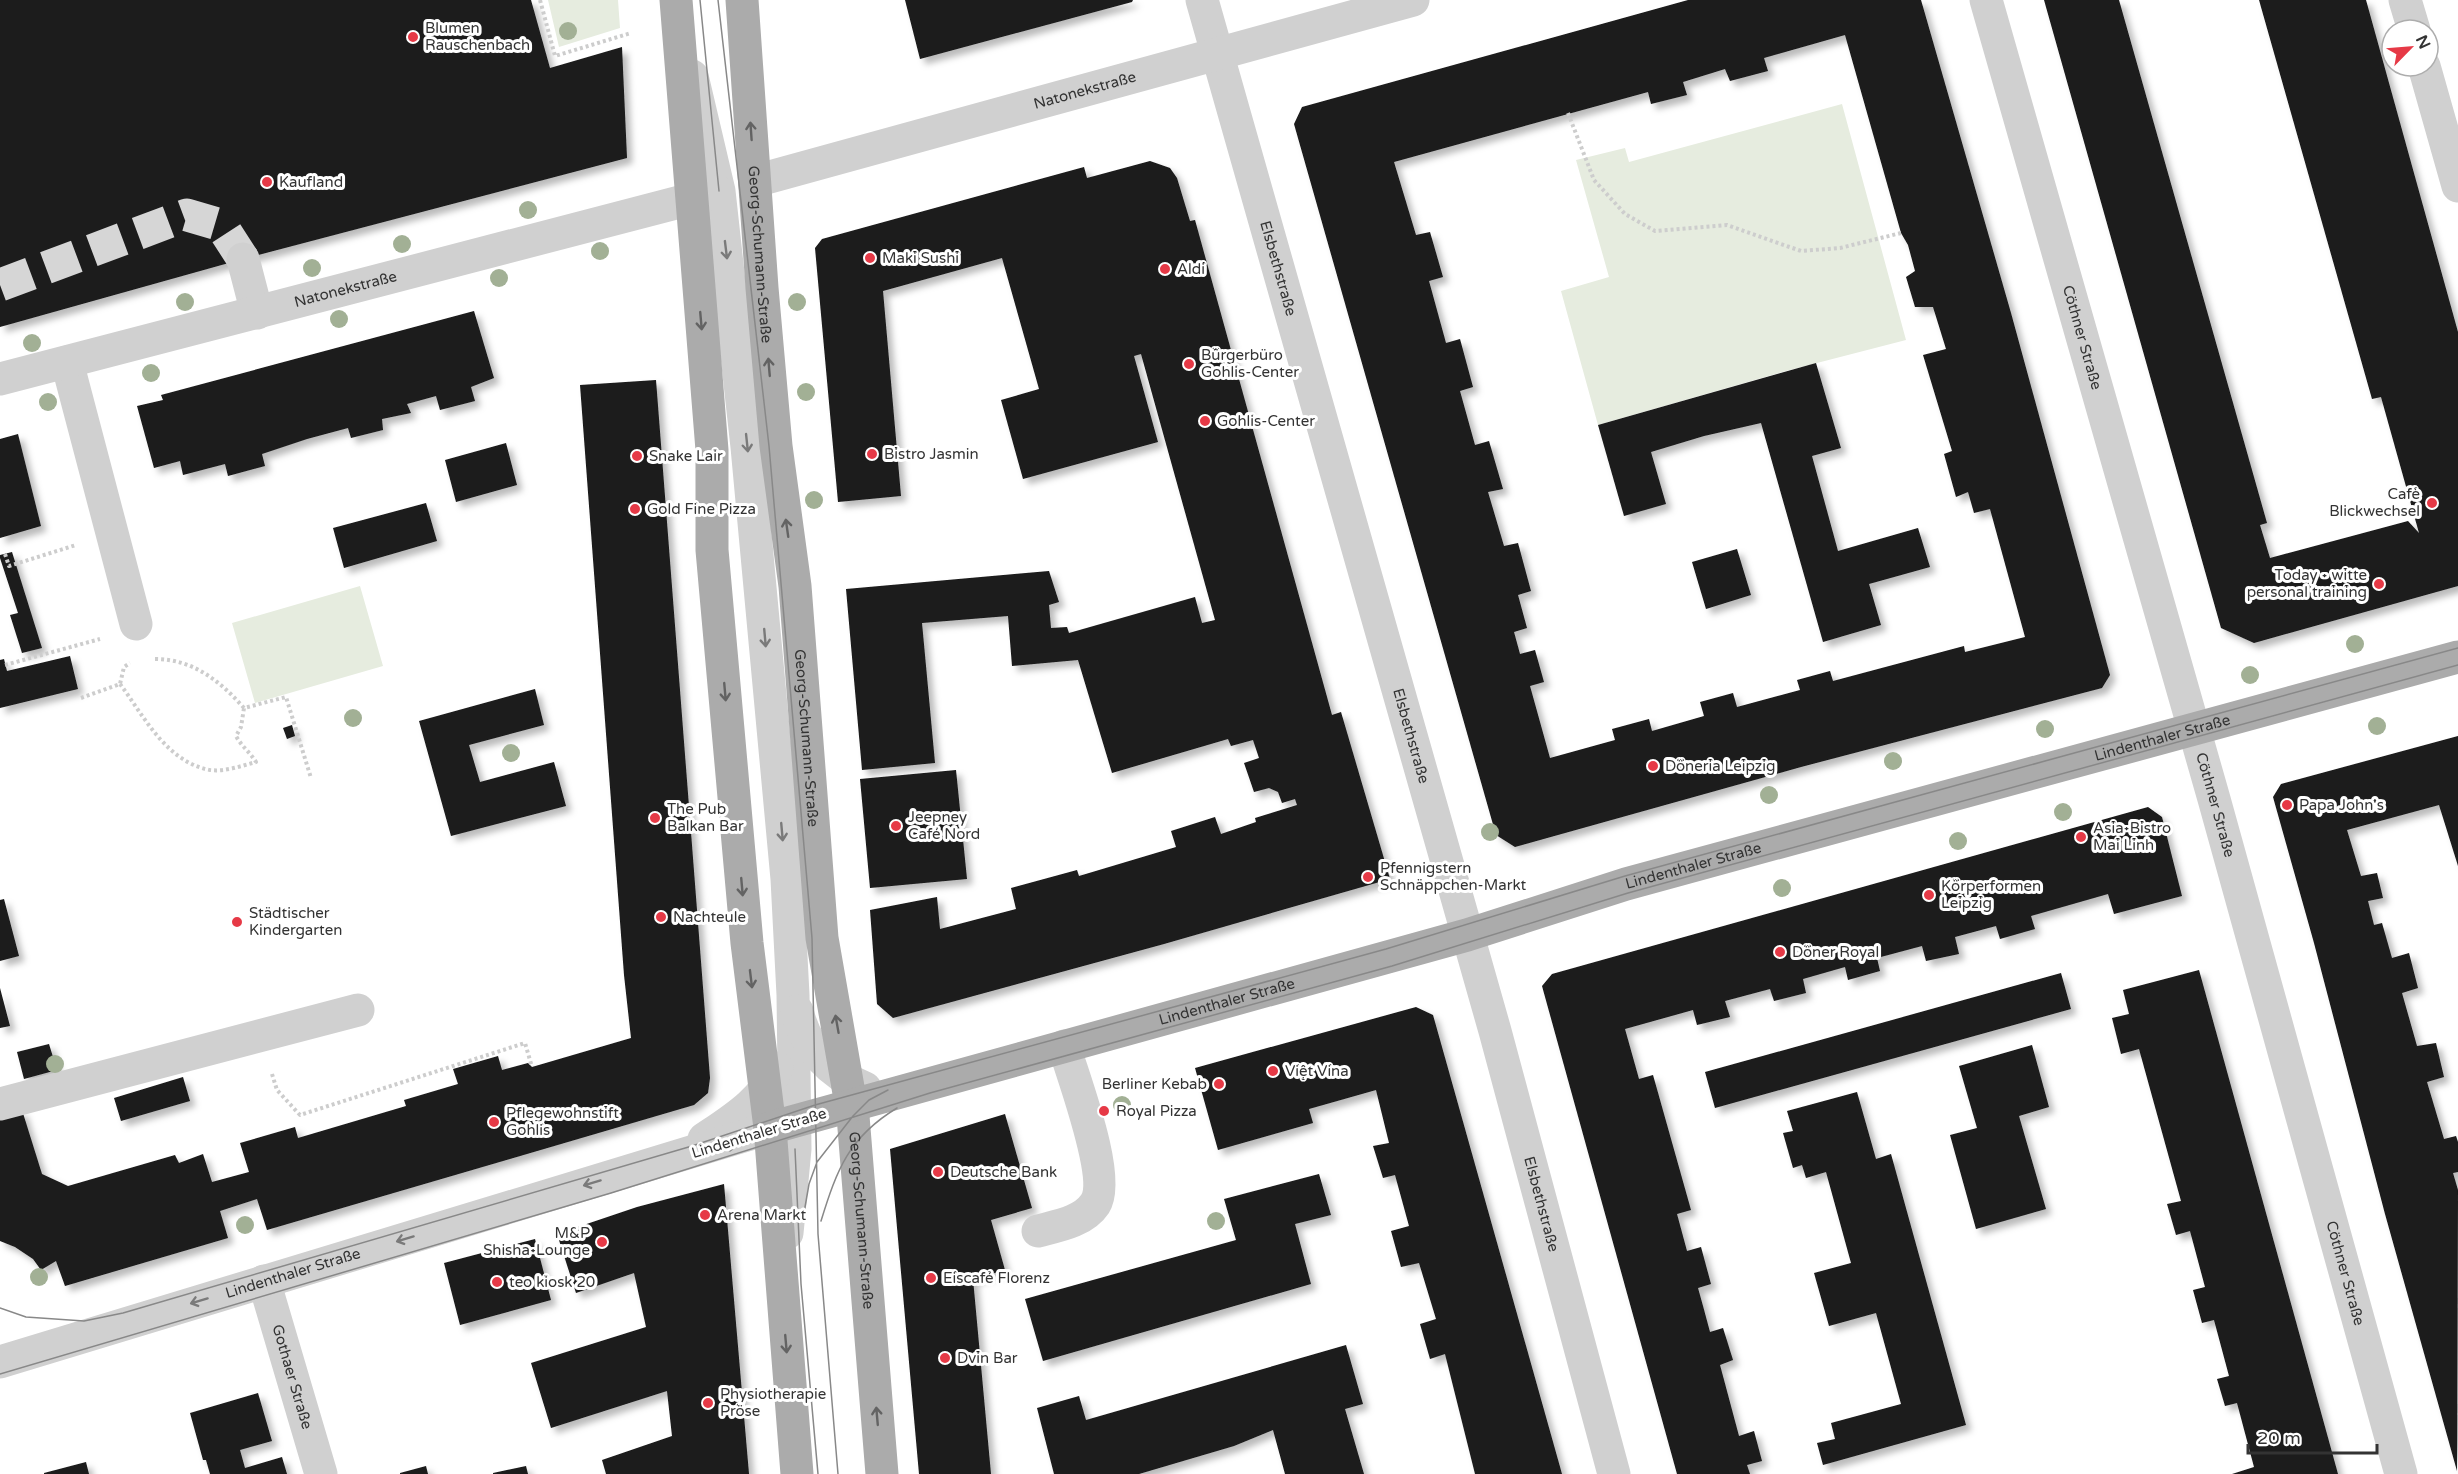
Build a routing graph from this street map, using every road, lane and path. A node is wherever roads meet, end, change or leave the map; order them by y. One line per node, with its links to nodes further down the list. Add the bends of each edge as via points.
1 (540, 0): 9 (path, via 555,56)
2 (742, 0): 13 (main road, Georg-Schumann-Straße, one-way to 2)
3 (1202, 0): 10 (street, Elsbethstraße)
4 (1413, 0): 10 (street, Natonekstraße)
5 (1986, 0): 30 (street, Cöthner Straße)
6 (2405, 0): 8 (street)
7 (677, 5): 15 (main road)
8 (2410, 18)
9 (631, 33)
10 (1217, 54): 13 (street, Natonekstraße); 32 (street, Elsbethstraße)
11 (2427, 78): 14 (street)
12 (1568, 113): 16 (path, via 1594,180 1625,214 1655,231 1727,225 1801,251 1840,248)
13 (755, 181): 33 (main road, Georg-Schumann-Straße, one-way to 13, via 795,586 776,446)
14 (2458, 186)
15 (705, 196): 18 (street, Natonekstraße); 34 (street, one-way to 34, via 747,447 787,879); 42 (main road, one-way to 42, via 712,550 747,943)
16 (1901, 233)
17 (243, 260): 18 (street)
18 (257, 313): 19 (street, Natonekstraße)
19 (67, 362): 20 (street, Natonekstraße); 21 (street)
20 (0, 379)
21 (111, 534): 22 (path, via 9,566); 23 (street)
22 (5, 554)
23 (137, 627): 25 (path); 26 (path)
24 (2458, 657): 30 (main road, Lindenthaler Straße)
25 (146, 659): 27 (path, via 126,664); 29 (path, via 186,664 207,673)
26 (5, 665)
27 (120, 684): 28 (path); 29 (path, via 166,747 183,759 212,770 256,762 236,736)
28 (81, 698)
29 (244, 708): 31 (path, via 286,697)
30 (2194, 729): 32 (main road, Lindenthaler Straße, via 1626,884); 52 (street, Cöthner Straße)
31 (311, 778)
32 (1467, 935): 38 (main road, Lindenthaler Straße); 51 (street, Elsbethstraße)
33 (822, 938): 37 (street); 40 (main road, Georg-Schumann-Straße, one-way to 33)
34 (793, 995): 37 (street); 42 (street, via 790,1025 776,1071)
35 (358, 1010): 36 (street)
36 (260, 1036): 39 (path, via 277,1090 300,1115 525,1043); 41 (street)
37 (808, 1041): 40 (street); 42 (street, via 803,1066)
38 (1064, 1046): 40 (main road, Lindenthaler Straße, via 909,1089); 44 (street, via 1098,1162 1099,1183 1096,1202 1084,1214)
39 (532, 1067)
40 (849, 1093): 42 (main road, Lindenthaler Straße); 50 (main road, Georg-Schumann-Straße, one-way to 40)
41 (0, 1104)
42 (775, 1113): 43 (street, Lindenthaler Straße); 43 (street, via 744,1111); 46 (street, via 795,1149)
43 (675, 1158): 45 (street, Lindenthaler Straße, one-way to 45)
44 (1038, 1231)
45 (264, 1281): 47 (street, Lindenthaler Straße, one-way to 47); 48 (street, Gothaer Straße)
46 (781, 1285): 49 (main road, one-way to 49)
47 (0, 1362)
48 (321, 1474)
49 (797, 1474)
50 (882, 1474)
51 (1614, 1474)
52 (2401, 1474)

